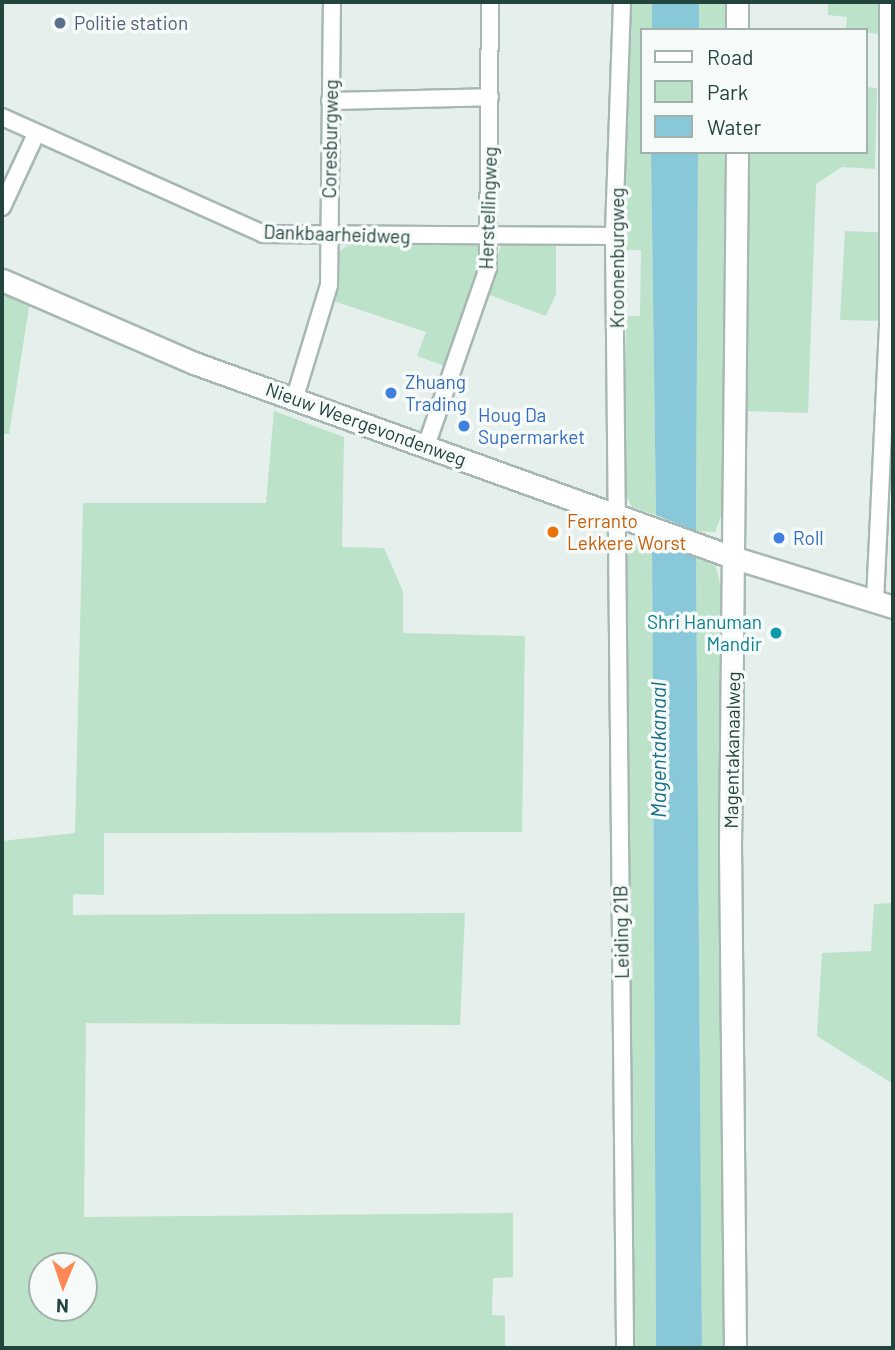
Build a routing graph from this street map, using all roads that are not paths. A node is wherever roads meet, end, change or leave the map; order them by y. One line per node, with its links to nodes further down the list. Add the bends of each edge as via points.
1 (332, 2): 8 (street, Coresburgweg)
2 (490, 2): 7 (street, Herstellingweg)
3 (622, 2): 14 (street, Kroonenburgweg)
4 (737, 2): 6 (street)
5 (888, 2): 21 (street)
6 (737, 28)
7 (490, 97): 8 (street); 13 (street, Herstellingweg)
8 (330, 101): 15 (street, Coresburgweg)
9 (2, 117): 10 (street, Dankbaarheidweg)
10 (36, 134): 12 (street); 15 (street, Dankbaarheidweg, via 248,230)
11 (737, 154): 20 (street, Magentakanaalweg)
12 (2, 207)
13 (491, 236): 14 (street, Dankbaarheidweg); 15 (street, Dankbaarheidweg); 18 (street, Herstellingweg, via 475,321)
14 (614, 236): 19 (street, Kroonenburgweg)
15 (328, 238): 17 (street, Coresburgweg, via 322,321)
16 (2, 280): 17 (street, Nieuw Weergevondenweg, via 143,344)
17 (295, 397): 18 (street, Nieuw Weergevondenweg)
18 (426, 446): 19 (street, Nieuw Weergevondenweg)
19 (619, 515): 20 (street, Nieuw Weergevondenweg); 22 (street, Leiding 21B)
20 (725, 554): 21 (street, Nieuw Weergevondenweg); 23 (street, Magentakanaalweg)
21 (884, 604)
22 (625, 1348)
23 (735, 1348)

